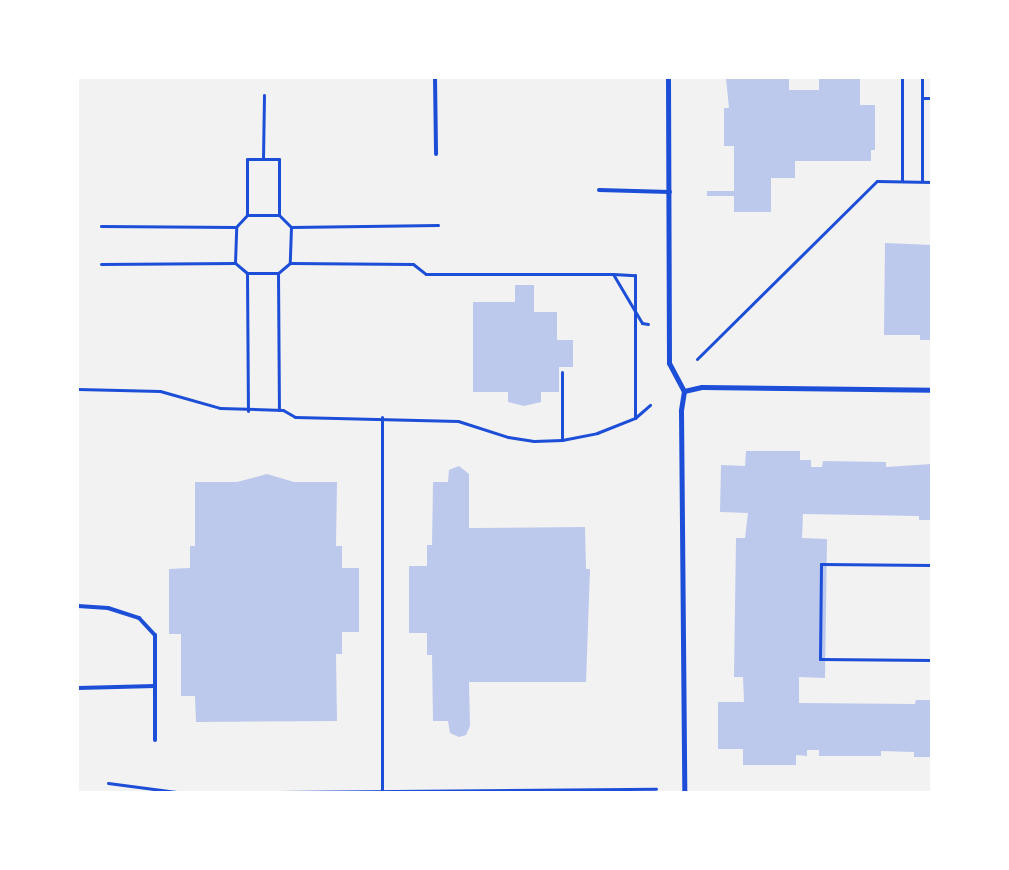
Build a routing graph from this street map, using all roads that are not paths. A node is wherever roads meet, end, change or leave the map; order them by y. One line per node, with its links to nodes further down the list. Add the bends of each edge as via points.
1 (435, 78): 3 (lane)
2 (668, 78): 5 (street)
3 (436, 154)
4 (599, 190): 5 (lane)
5 (670, 192): 7 (street, via 669,363)
6 (932, 390): 7 (street, via 702,387)
7 (684, 391): 12 (street)
8 (78, 606): 9 (lane, via 108,608 139,618 155,635)
9 (155, 686): 10 (lane); 11 (lane)
10 (78, 688)
11 (155, 740)
12 (684, 792)

